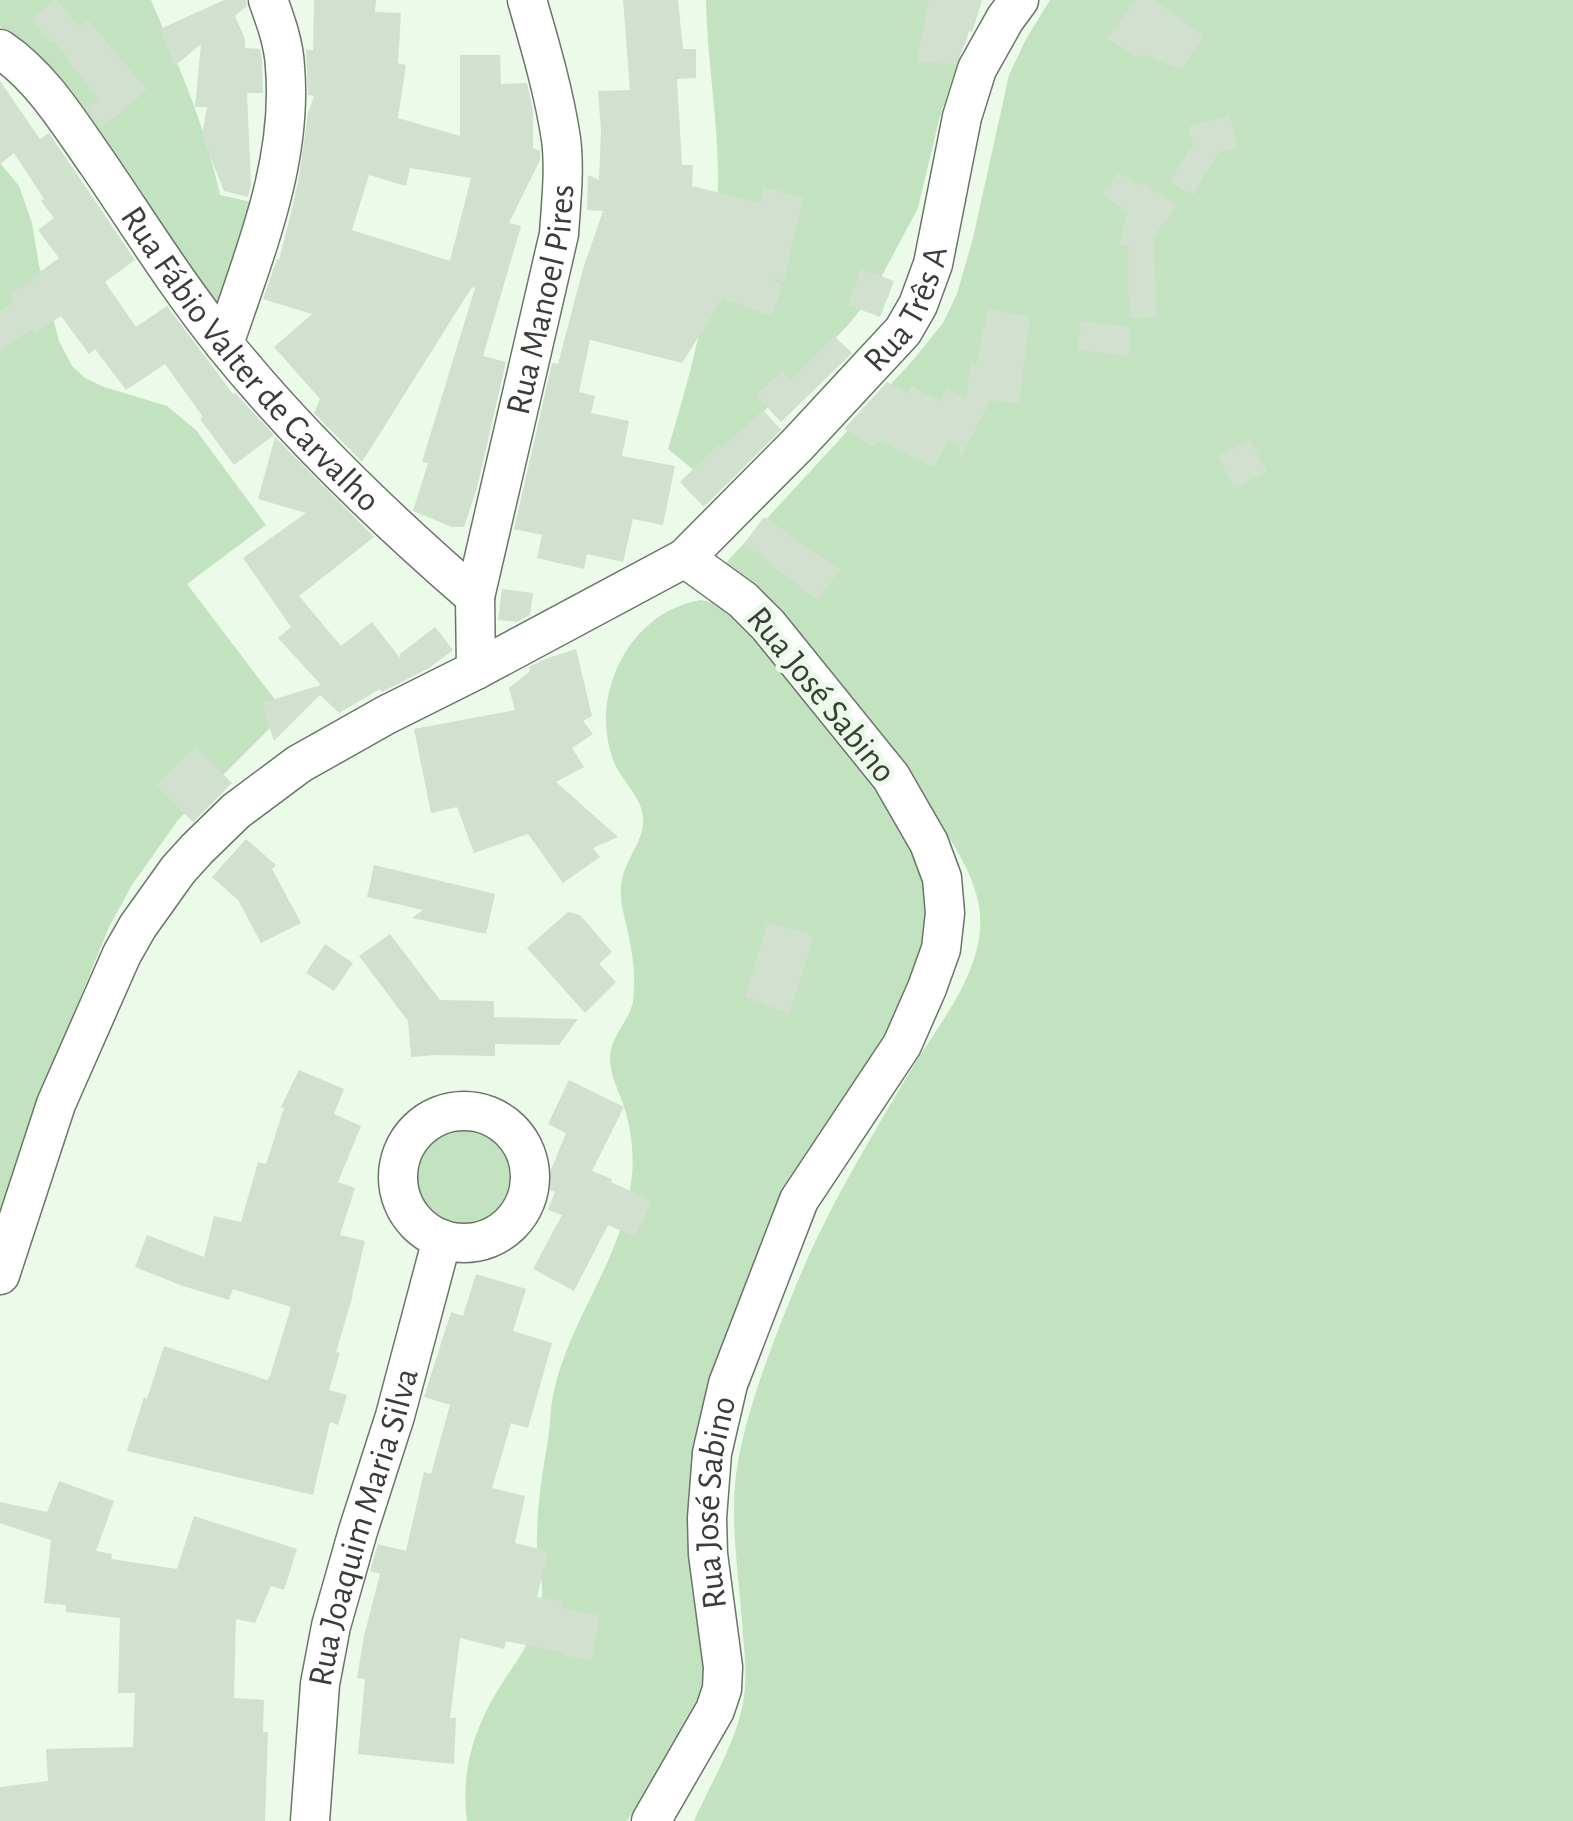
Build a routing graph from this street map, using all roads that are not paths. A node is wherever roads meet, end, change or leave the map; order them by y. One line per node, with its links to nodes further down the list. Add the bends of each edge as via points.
1 (268, 0): 5 (street, via 286,69 283,143 275,190)
2 (527, 0): 7 (street, Rua Manoel Pires, via 562,141 559,234)
3 (1019, 0): 6 (street, Rua Três A, via 977,70 918,305 812,430)
4 (0, 49): 5 (street, Rua Fábio Valter de Carvalho, via 68,120)
5 (224, 344): 7 (street, Rua Fábio Valter de Carvalho, via 332,463)
6 (685, 558): 8 (street); 12 (street, Rua José Sabino, via 768,625 891,777 929,843 942,878 944,913 941,949 902,1045 799,1200 728,1384 712,1453 707,1518 722,1689)
7 (475, 597): 8 (street)
8 (476, 670): 10 (street, via 300,764 236,811 178,870 138,926 56,1104)
9 (442, 1239): 11 (street, Rua Joaquim Maria Silva, via 331,1626)
10 (0, 1275)
11 (310, 1821)
12 (651, 1821)

